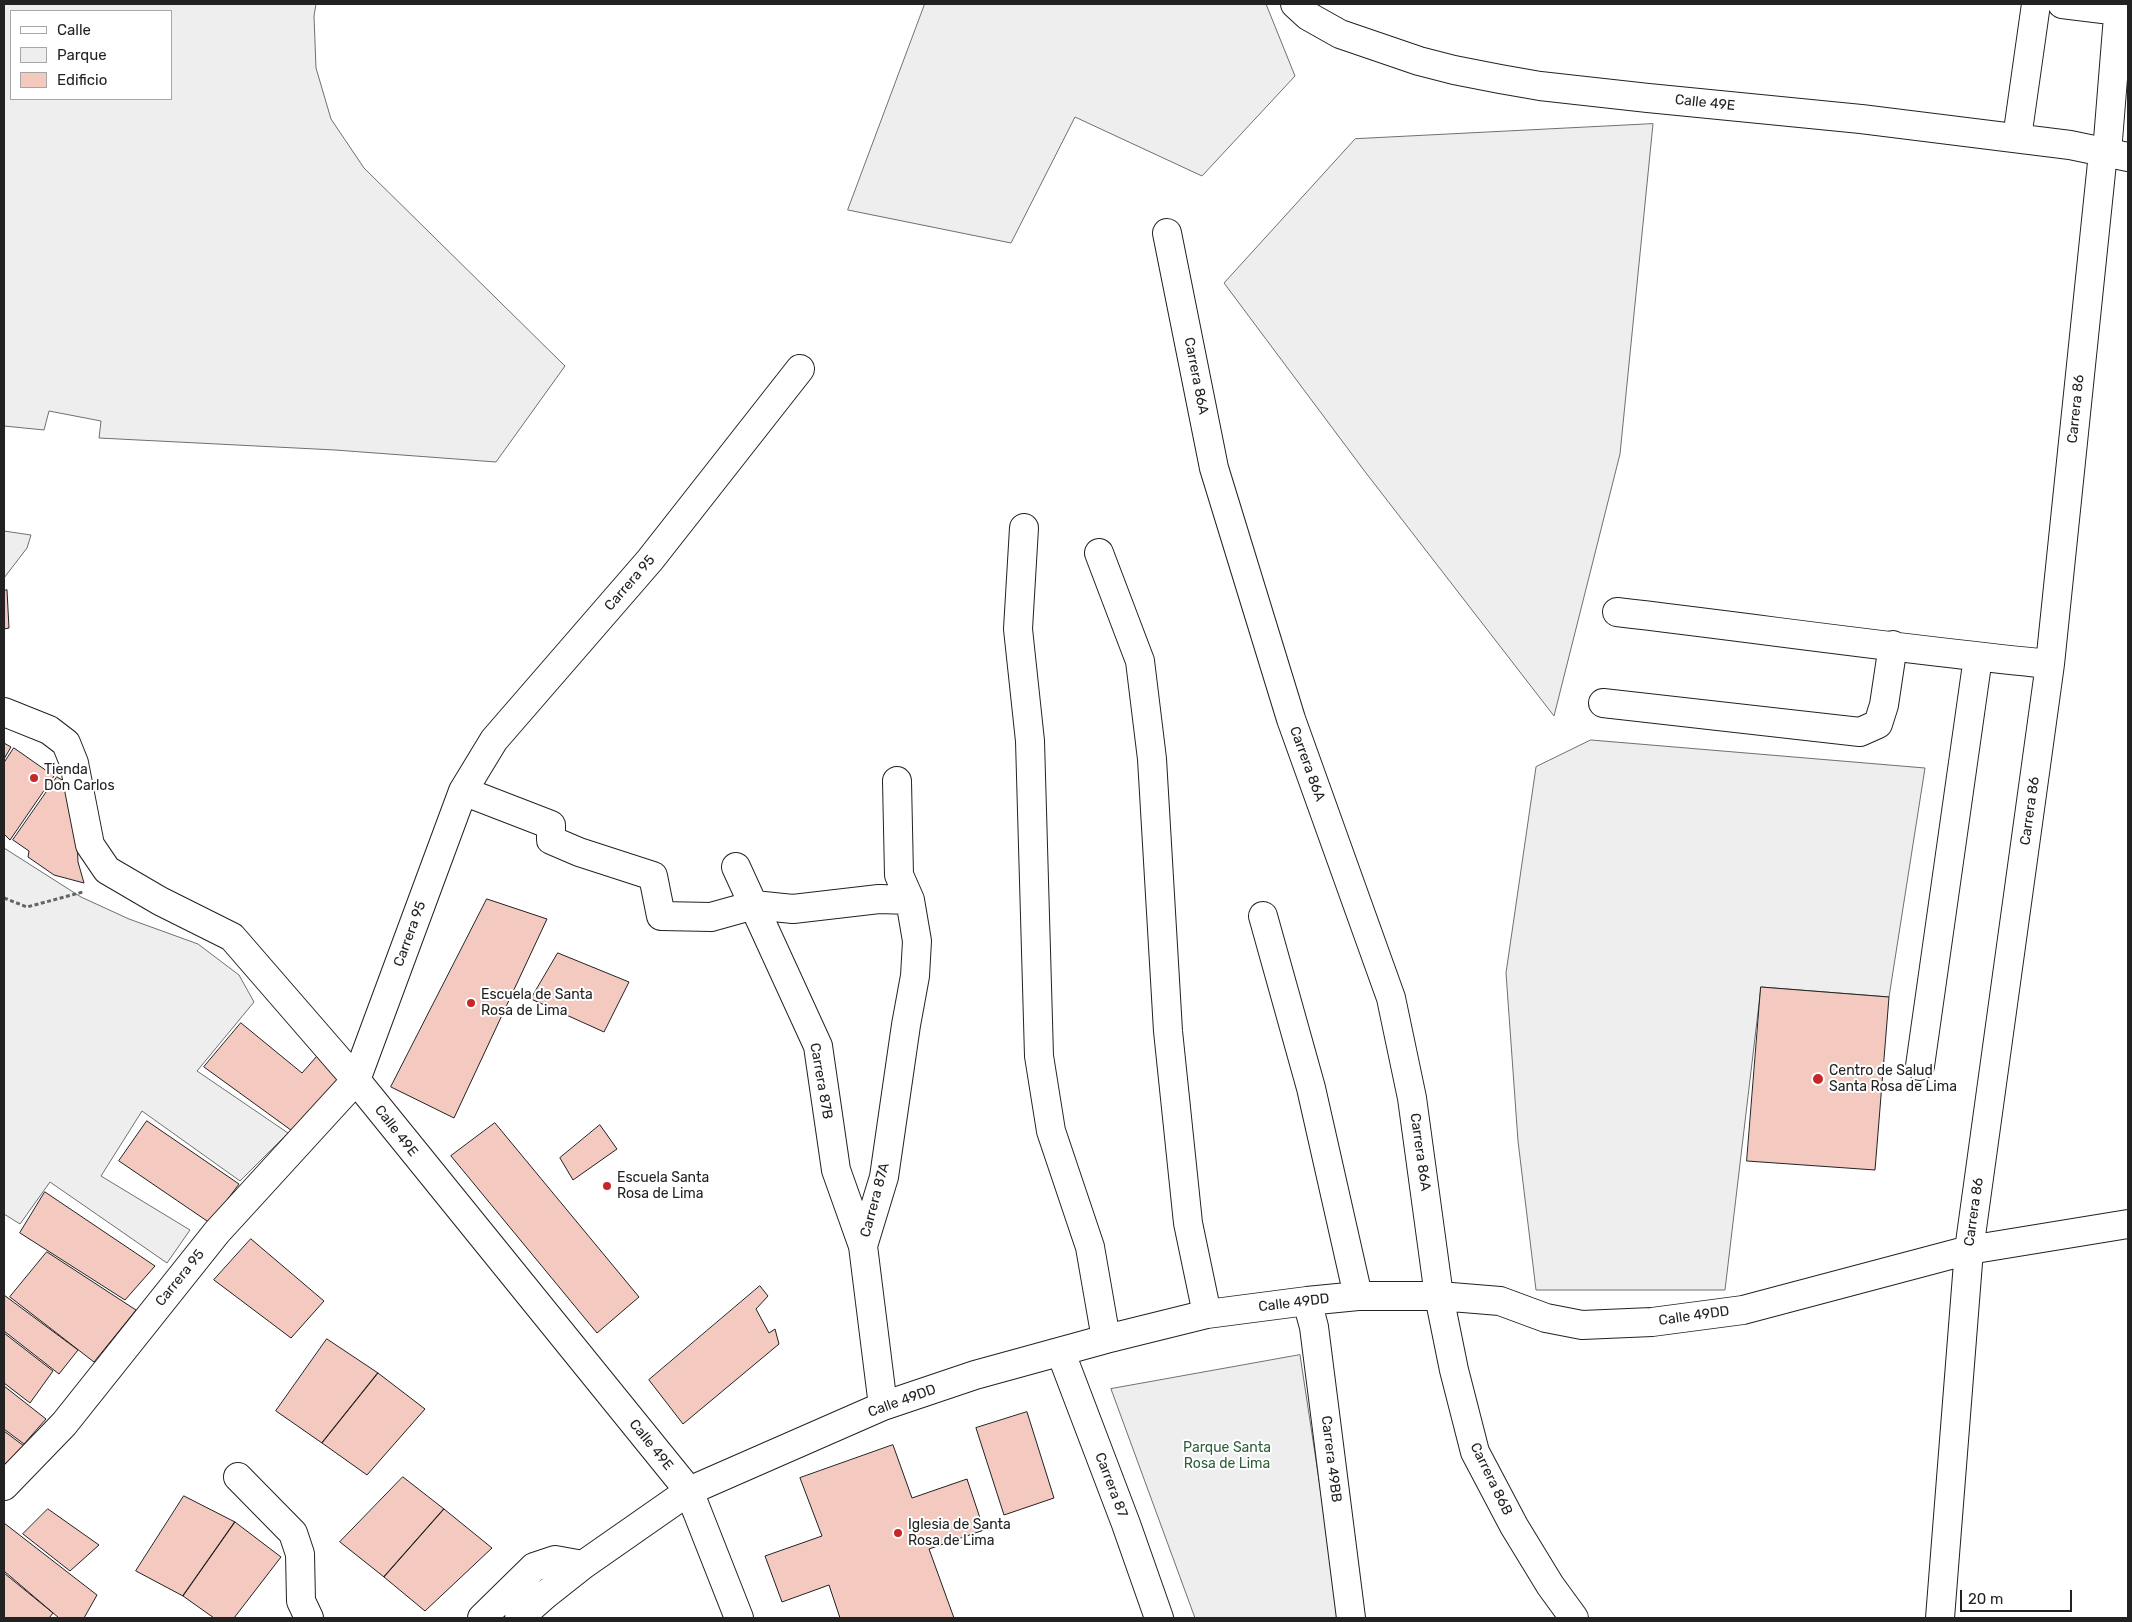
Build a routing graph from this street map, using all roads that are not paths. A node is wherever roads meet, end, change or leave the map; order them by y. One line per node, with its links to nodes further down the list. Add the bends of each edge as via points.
1 (1295, 4): 5 (street, Calle 49E, via 1308,16 1340,34 1419,61 1491,77 1540,86)
2 (2036, 4): 5 (street)
3 (2062, 4): 4 (street)
4 (2119, 7): 6 (street, Carrera 86, via 2108,140)
5 (2018, 138): 6 (street, Calle 49E)
6 (2115, 155): 14 (street, Carrera 86)
7 (1167, 233): 29 (street, Carrera 86A, via 1214,468 1291,720 1391,998 1412,1098)
8 (800, 369): 18 (street, Carrera 95, via 650,560 494,740)
9 (1024, 528): 32 (street, via 1018,629 1030,741 1039,1056 1051,1131 1090,1247)
10 (1099, 552): 31 (street, via 1140,661 1152,759 1168,1031 1188,1223)
11 (1617, 612): 12 (street)
12 (1893, 645): 13 (street); 15 (street, via 1878,724 1860,732)
13 (1978, 657): 14 (street); 23 (street)
14 (2050, 664): 27 (street, Carrera 86)
15 (1603, 703)
16 (4, 712): 24 (street, Calle 49E, via 49,730 66,743 74,763 90,845 107,870 232,937)
17 (898, 781): 20 (street, Carrera 87A, via 899,875)
18 (462, 791): 21 (street, via 551,825 551,840 653,876 661,916 711,917); 24 (street, Carrera 95)
19 (736, 866): 21 (street, Carrera 87B)
20 (910, 900): 21 (street, via 879,899 793,909); 26 (street, Carrera 87A, via 917,941 915,976 884,1177)
21 (754, 905): 26 (street, Carrera 87B, via 818,1046 836,1170)
22 (1263, 916): 28 (street, via 1311,1088)
23 (1920, 1066)
24 (356, 1080): 36 (street, Carrera 95, via 217,1232 64,1424); 37 (street, Calle 49E)
25 (2128, 1224): 27 (street, Calle 49DD)
26 (863, 1246): 34 (street, Carrera 87A)
27 (1969, 1250): 29 (street, Calle 49DD, via 1743,1310 1652,1322 1582,1326 1546,1318 1500,1301); 46 (street, Carrera 86)
28 (1358, 1296): 29 (street, Calle 49DD); 30 (street, Calle 49DD)
29 (1439, 1296): 45 (street, Carrera 86B, via 1475,1452 1514,1526)
30 (1307, 1300): 31 (street, Calle 49DD); 44 (street, Carrera 49BB, via 1314,1327)
31 (1207, 1314): 32 (street, Calle 49DD)
32 (1106, 1339): 33 (street, Calle 49DD)
33 (1061, 1353): 34 (street, Calle 49DD, via 975,1375); 43 (street, Carrera 87)
34 (883, 1406): 37 (street, Calle 49DD)
35 (238, 1476): 39 (street, via 294,1533 300,1554 301,1601)
36 (4, 1486)
37 (689, 1491): 38 (street, Calle 49DD); 42 (street, Calle 49E)
38 (583, 1565): 40 (street, via 555,1560 534,1567); 41 (street, Calle 49DD)
39 (308, 1618)
40 (482, 1618)
41 (519, 1618)
42 (739, 1618)
43 (1159, 1618)
44 (1351, 1618)
45 (1574, 1618)
46 (1940, 1618)

